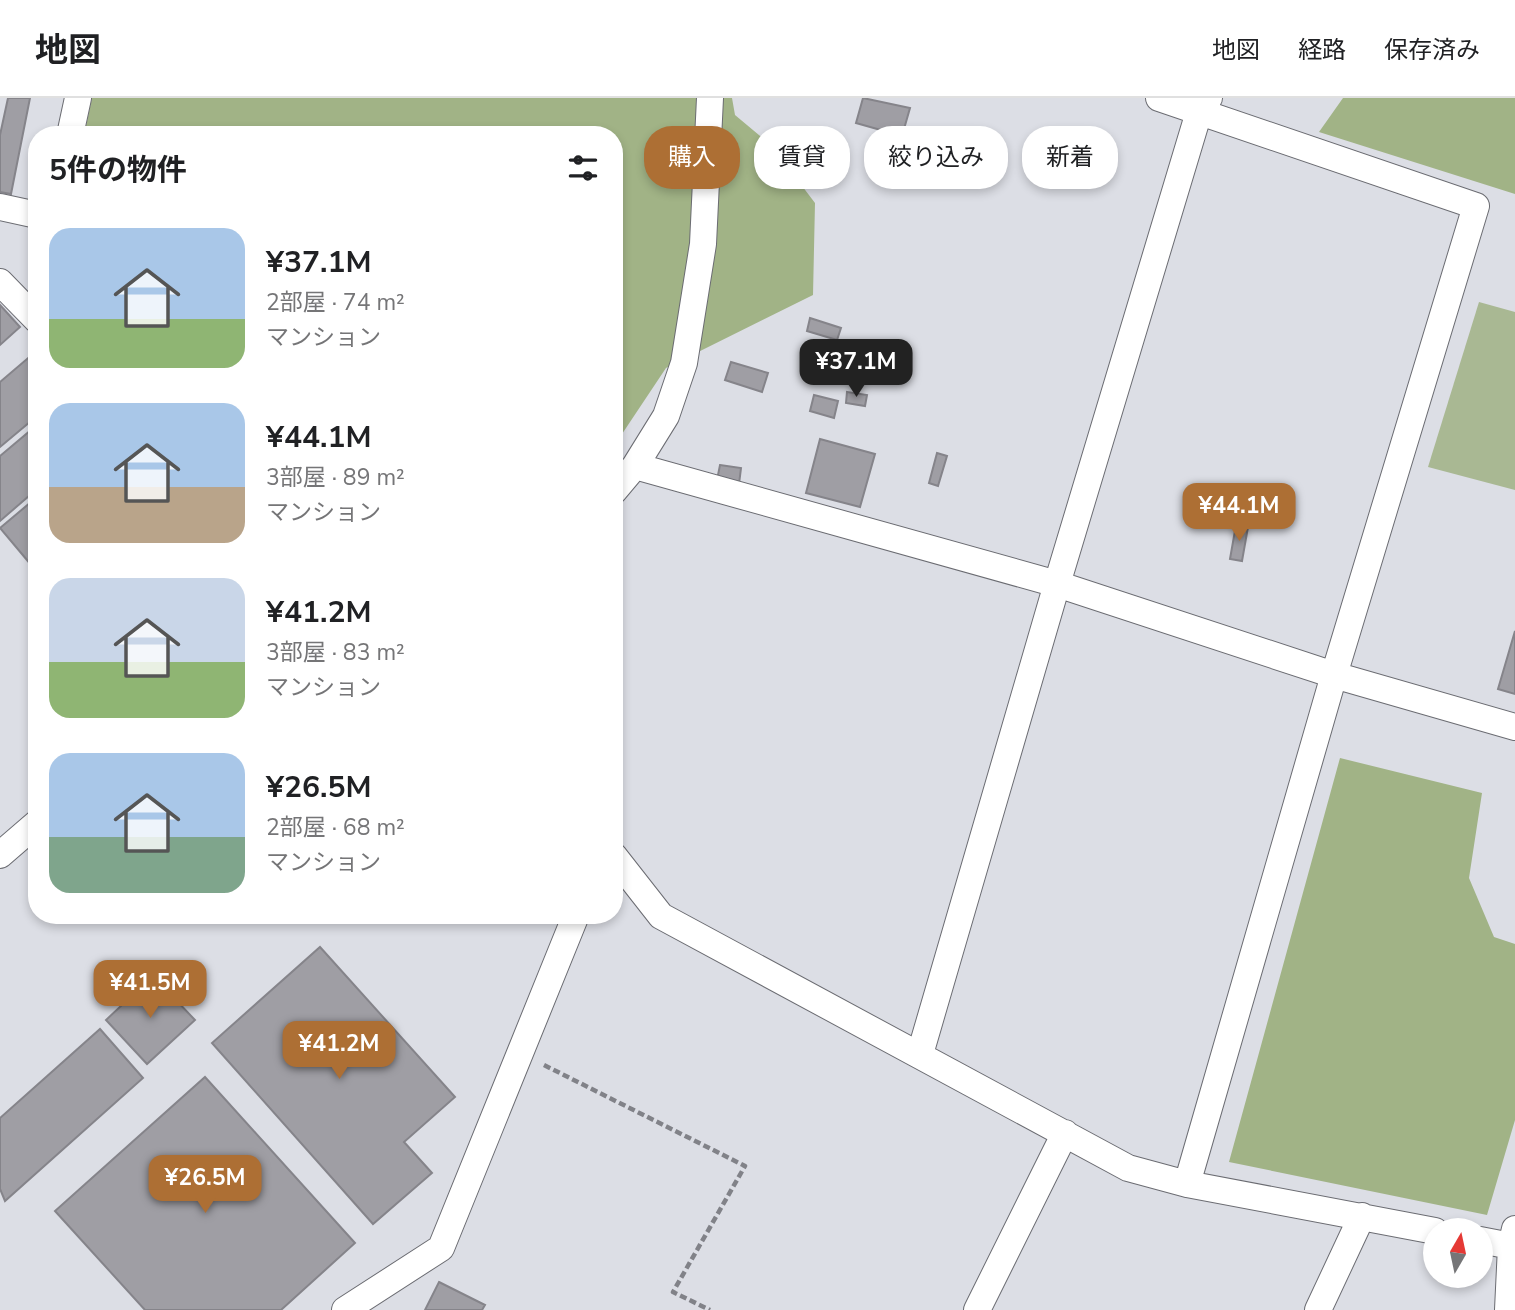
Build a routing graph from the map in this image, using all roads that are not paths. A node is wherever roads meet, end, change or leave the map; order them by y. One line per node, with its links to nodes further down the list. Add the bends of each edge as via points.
1 (78, 98): 5 (street)
2 (710, 98): 10 (street, via 703,244 684,363 666,416)
3 (1159, 98): 4 (street)
4 (1204, 105): 12 (street); 13 (street, via 1476,206)
5 (73, 126)
6 (0, 207): 7 (street)
7 (28, 213)
8 (0, 282): 9 (street)
9 (28, 308)
10 (635, 466): 11 (street); 12 (street)
11 (623, 480)
12 (1057, 584): 13 (street); 19 (street)
13 (1334, 675): 14 (street); 21 (street)
14 (1515, 727)
15 (28, 831): 16 (street)
16 (0, 855)
17 (623, 867): 19 (street, via 661,916)
18 (572, 924): 26 (street, via 441,1248)
19 (920, 1054): 20 (street)
20 (1065, 1133): 21 (street, via 1128,1168); 27 (street)
21 (1187, 1184): 22 (street)
22 (1362, 1216): 23 (street); 28 (street)
23 (1423, 1229)
24 (1513, 1237): 25 (street); 29 (street)
25 (1493, 1239)
26 (345, 1310)
27 (977, 1310)
28 (1318, 1310)
29 (1508, 1310)

